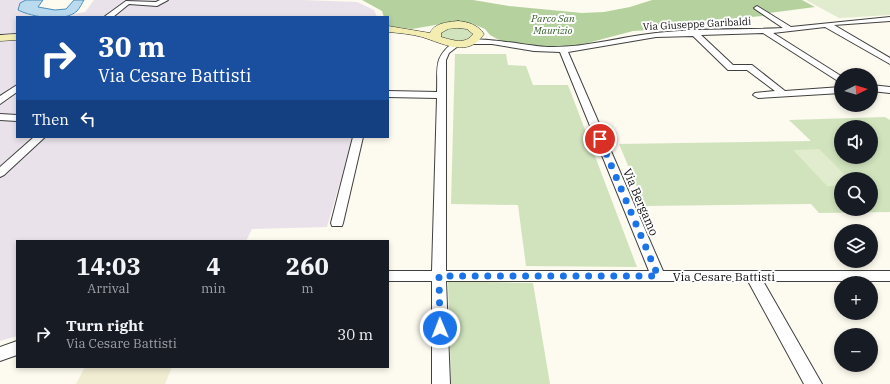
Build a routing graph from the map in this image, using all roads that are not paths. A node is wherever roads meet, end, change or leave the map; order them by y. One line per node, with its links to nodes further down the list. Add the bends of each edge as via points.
1 (165, 0): 3 (street, via 157,4 128,2)
2 (758, 8): 7 (street)
3 (109, 16)
4 (890, 19): 5 (street, Via Giuseppe Garibaldi)
5 (826, 24): 7 (street, Via Giuseppe Garibaldi); 17 (street)
6 (389, 29): 13 (street)
7 (790, 29): 8 (street, Via Giuseppe Garibaldi)
8 (765, 31): 10 (street, Via Giuseppe Garibaldi); 18 (street)
9 (479, 32): 13 (street, via 460,25); 14 (street, via 478,38); 15 (street, Via Giuseppe Garibaldi)
10 (694, 34): 16 (street, Via Giuseppe Garibaldi, via 645,36); 24 (street, via 731,68 749,67)
11 (16, 37): 12 (street)
12 (0, 38)
13 (441, 40): 14 (street); 25 (street)
14 (463, 43): 15 (street, Via Giuseppe Garibaldi)
15 (507, 45): 16 (street, Via Giuseppe Garibaldi)
16 (563, 50): 36 (street, Via Bergamo)
17 (890, 61)
18 (834, 75)
19 (878, 88): 22 (street)
20 (16, 89): 27 (street)
21 (834, 90): 24 (street)
22 (890, 90)
23 (389, 94): 25 (street)
24 (784, 94): 26 (street)
25 (442, 95): 35 (street)
26 (758, 95)
27 (0, 101)
28 (0, 118): 29 (street)
29 (16, 118)
30 (39, 138): 32 (street)
31 (358, 138): 33 (street)
32 (0, 173)
33 (337, 223)
34 (389, 276): 35 (street, Via Cesare Battisti)
35 (439, 276): 36 (street, Via Cesare Battisti); 41 (street)
36 (658, 276): 37 (street, Via Cesare Battisti)
37 (752, 276): 38 (street, Via Cesare Battisti); 42 (street)
38 (890, 276)
39 (16, 348): 40 (street)
40 (0, 354)
41 (441, 384)
42 (813, 384)

